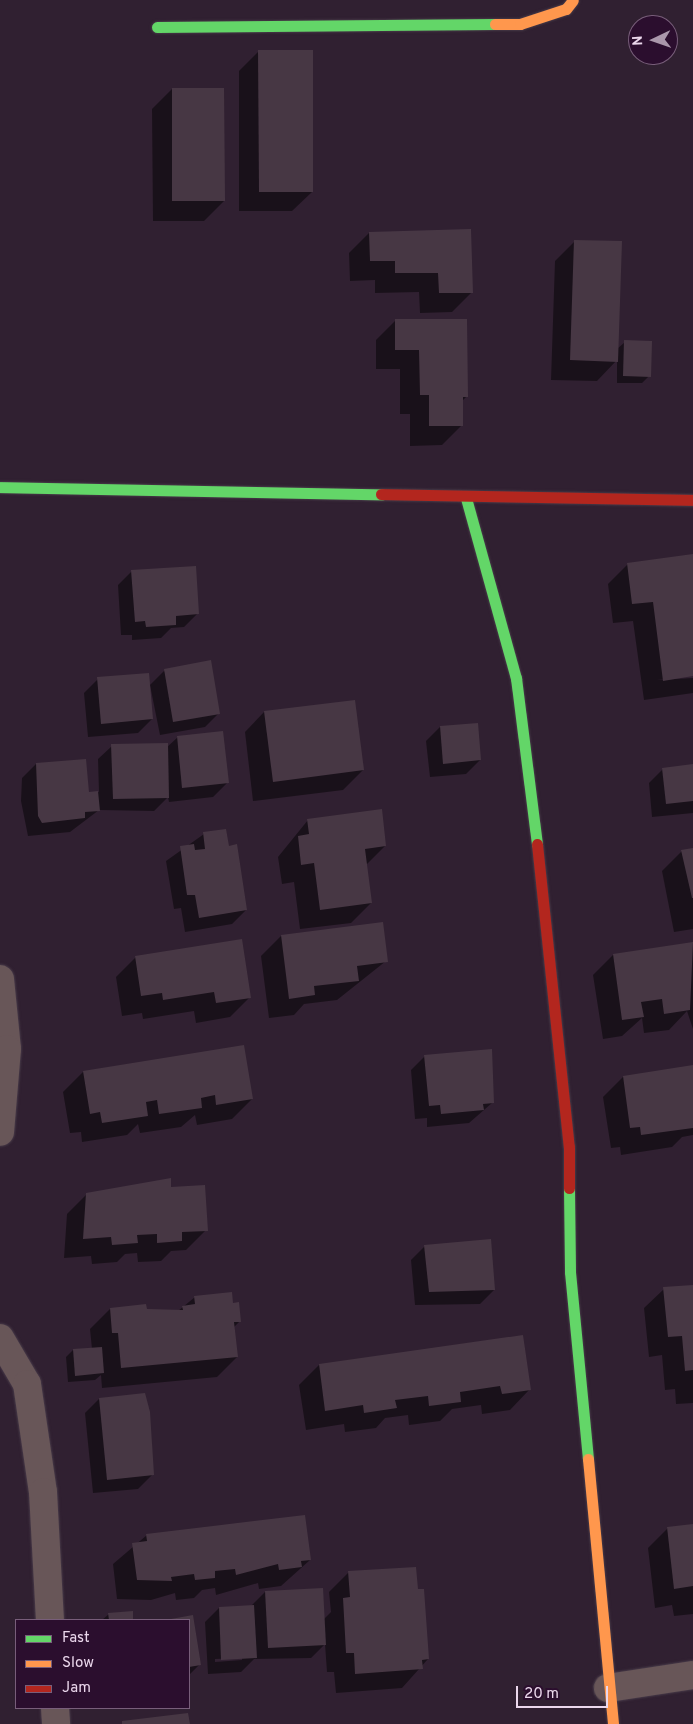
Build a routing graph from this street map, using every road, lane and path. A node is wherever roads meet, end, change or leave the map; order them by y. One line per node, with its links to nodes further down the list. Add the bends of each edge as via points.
1 (573, 0): 2 (street, via 566,9 520,24)
2 (157, 27)
3 (0, 487): 4 (street)
4 (466, 498): 5 (street); 11 (street, via 516,678 547,927 569,1146 570,1272 587,1414)
5 (693, 500)
6 (0, 978): 7 (street, via 7,1049)
7 (0, 1132)
8 (0, 1338): 9 (street, via 27,1384 43,1492)
9 (50, 1619)
10 (693, 1675): 11 (street)
11 (608, 1688): 14 (street)
12 (55, 1709): 13 (street)
13 (56, 1724)
14 (613, 1724)

